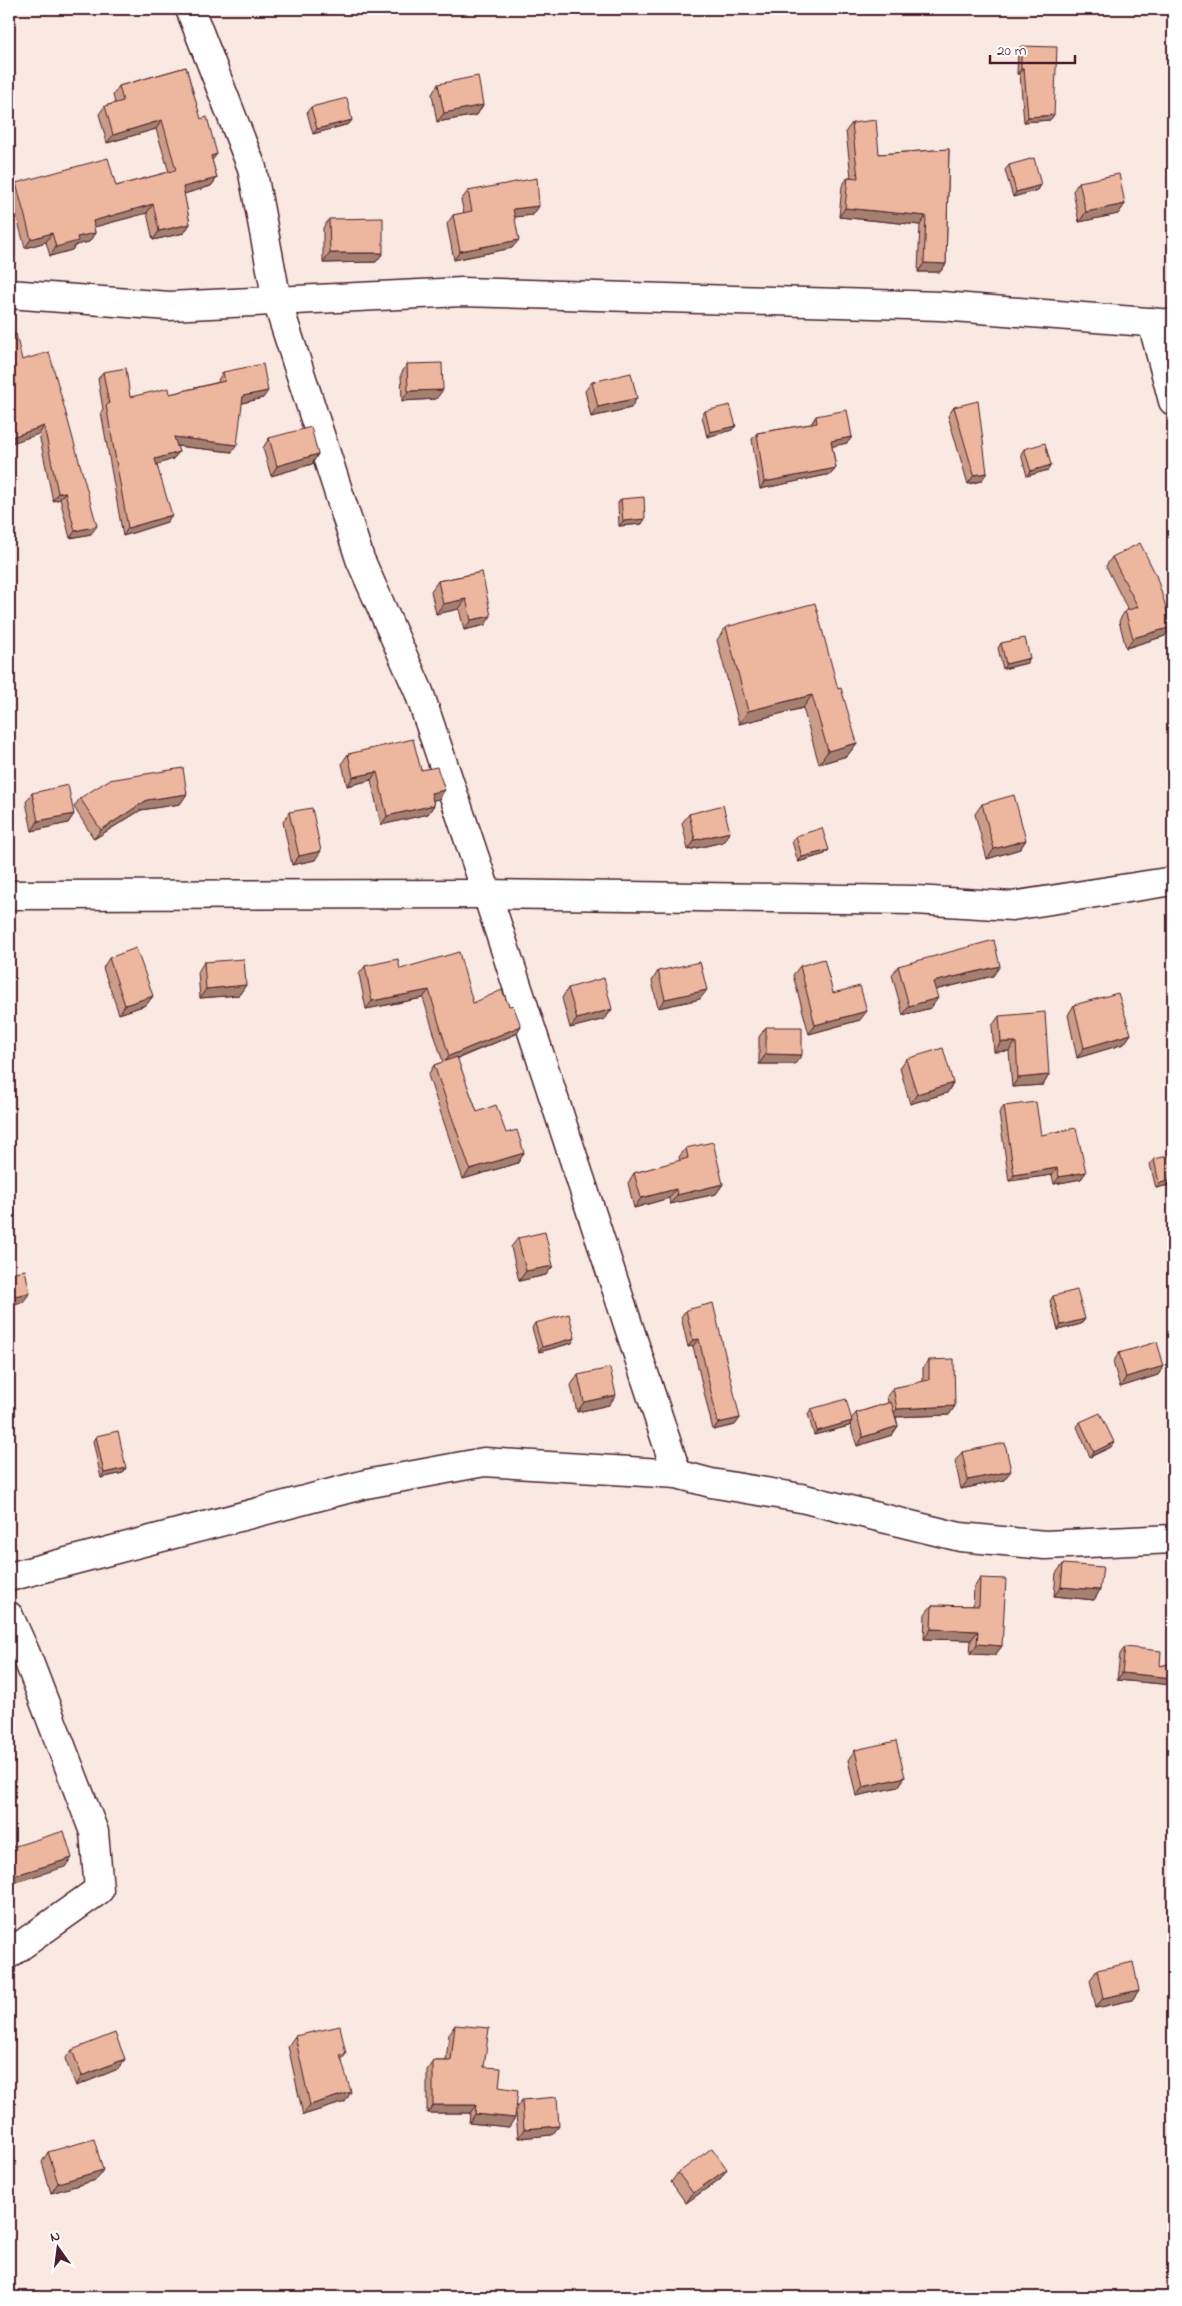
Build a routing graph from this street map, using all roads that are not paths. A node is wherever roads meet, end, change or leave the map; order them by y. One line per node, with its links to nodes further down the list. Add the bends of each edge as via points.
1 (190, 9): 3 (street, via 252,168)
2 (9, 294): 3 (street, via 169,306)
3 (277, 301): 4 (street, via 462,292 941,306); 7 (street, via 360,559 419,692)
4 (1163, 323): 5 (street)
5 (1173, 402)
6 (1173, 881): 7 (street, via 1012,906 915,900)
7 (487, 894): 8 (street); 9 (street)
8 (9, 895)
9 (677, 1474): 10 (street, via 801,1498 960,1537 1045,1546); 11 (street, via 484,1462 366,1484)
10 (1173, 1540)
11 (9, 1577)
12 (9, 1616): 13 (street, via 94,1832 99,1890)
13 (9, 1954)

